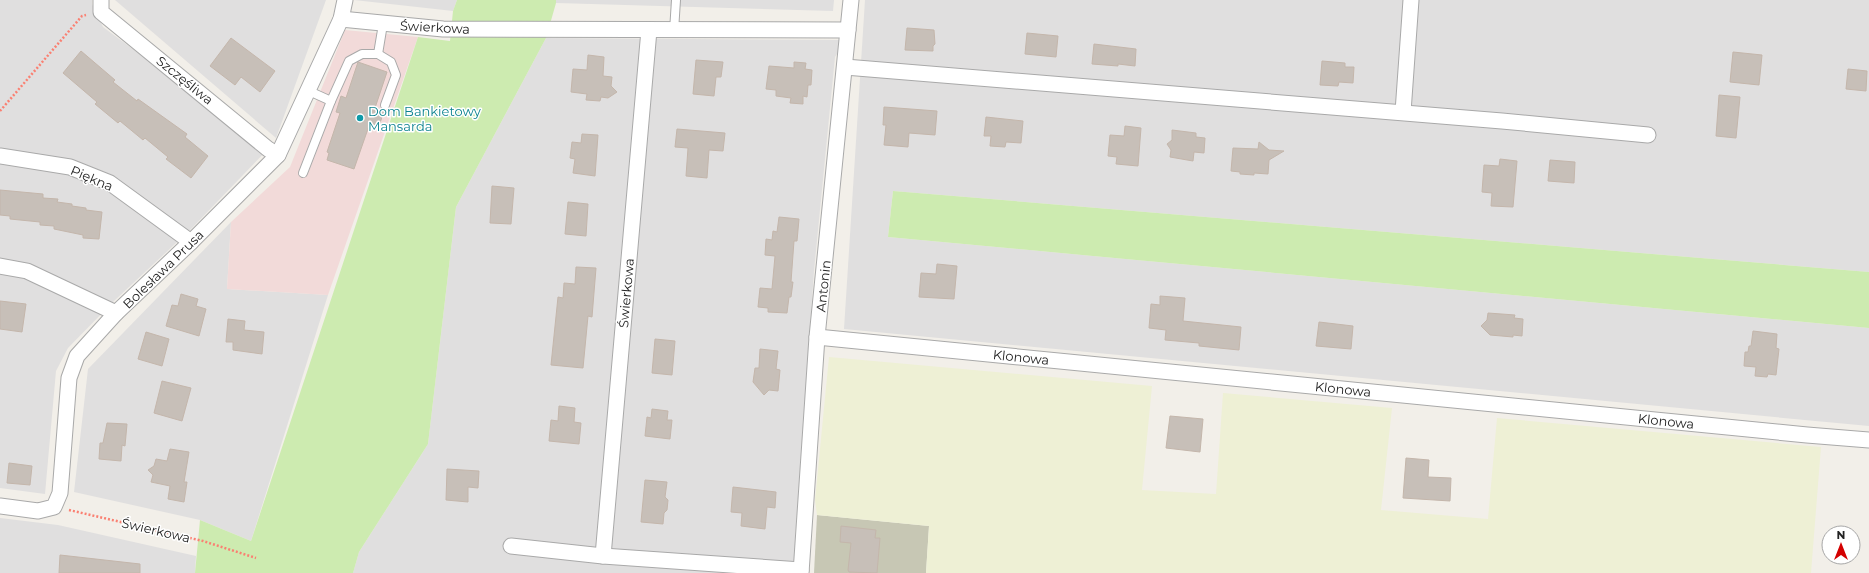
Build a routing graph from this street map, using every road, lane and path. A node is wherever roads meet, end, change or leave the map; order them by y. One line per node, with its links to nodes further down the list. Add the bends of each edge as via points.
1 (346, 0): 6 (street, Bolesława Prusa)
2 (676, 0): 10 (lane)
3 (851, 0): 9 (street, Antonin)
4 (1411, 0): 17 (street)
5 (101, 6): 16 (path, via 82,16); 19 (street, Szczęśliwa)
6 (341, 19): 7 (street, Świerkowa); 13 (street, Bolesława Prusa)
7 (384, 24): 8 (street, Świerkowa, via 443,29); 11 (lane)
8 (649, 30): 10 (street, Świerkowa); 30 (street, Świerkowa)
9 (848, 30): 10 (street, Świerkowa); 12 (street, Antonin)
10 (674, 31)
11 (378, 54): 14 (lane, via 362,54 348,61); 15 (lane, via 392,62 396,75)
12 (845, 67): 17 (street); 25 (street, Antonin)
13 (309, 91): 14 (lane); 19 (street, Bolesława Prusa)
14 (331, 101): 21 (lane)
15 (385, 105)
16 (0, 111)
17 (1403, 112): 18 (street)
18 (1648, 135)
19 (278, 155): 22 (street, Bolesława Prusa)
20 (0, 156): 22 (street, Piękna, via 70,167 110,183)
21 (303, 173)
22 (192, 242): 24 (street, Bolesława Prusa)
23 (0, 266): 24 (street, via 28,271)
24 (116, 313): 28 (street, Bolesława Prusa, via 77,356 69,378 60,493)
25 (817, 337): 26 (street, Klonowa); 32 (street, Antonin)
26 (1869, 440)
27 (0, 506): 28 (street, via 38,511)
28 (54, 507): 31 (path, Świerkowa, via 203,541)
29 (511, 546): 30 (street)
30 (603, 556): 32 (street)
31 (256, 558)
32 (801, 572)

